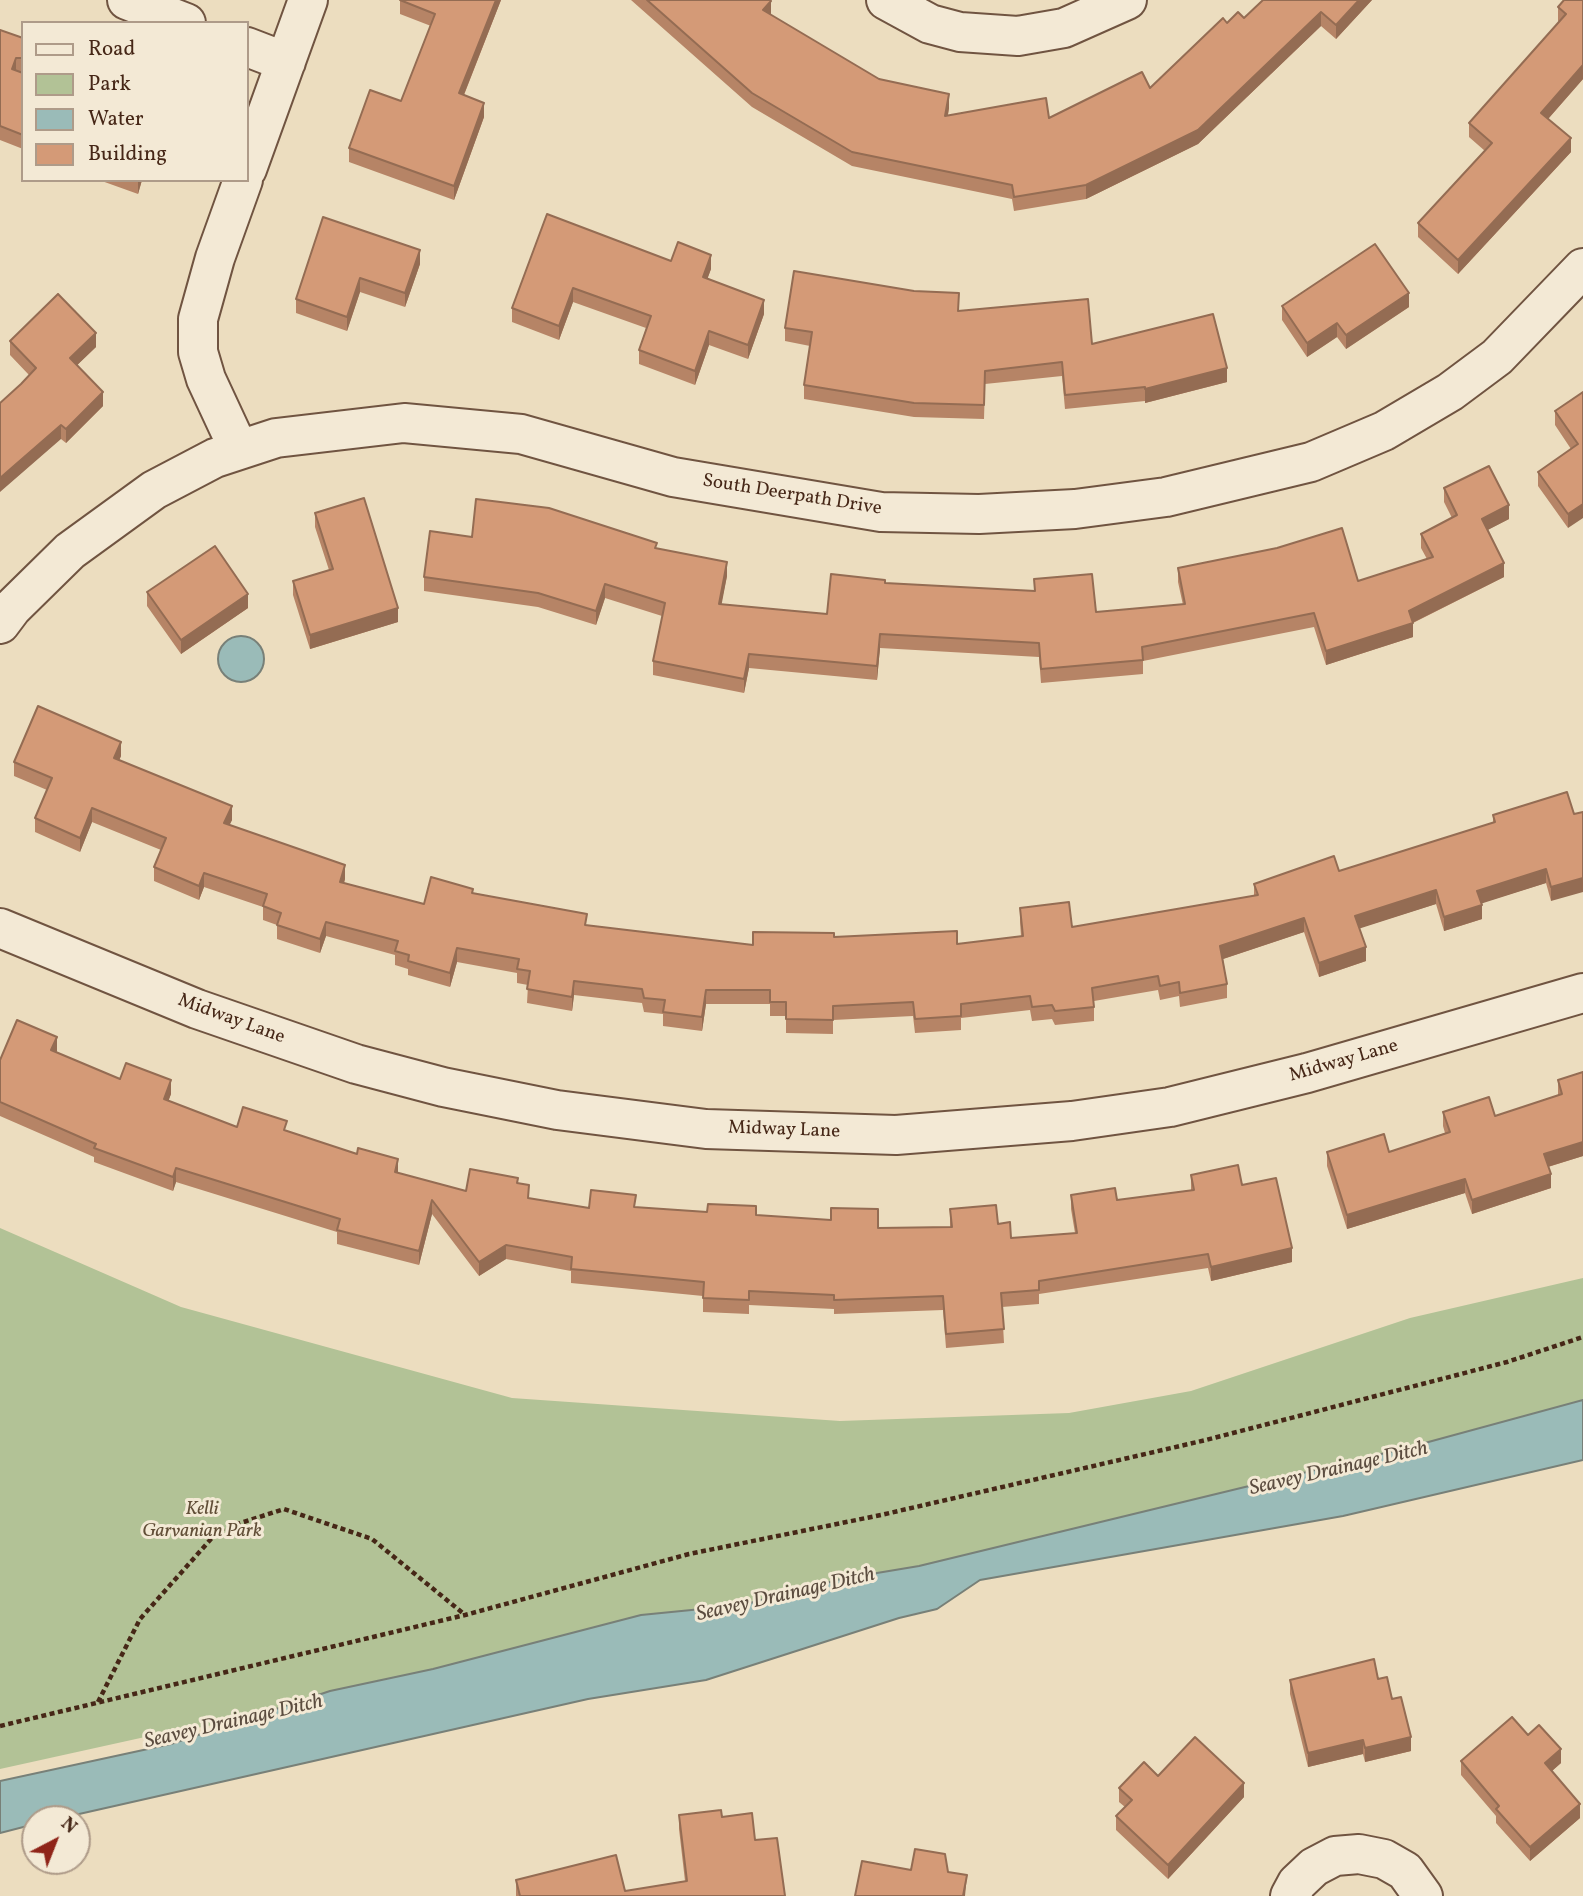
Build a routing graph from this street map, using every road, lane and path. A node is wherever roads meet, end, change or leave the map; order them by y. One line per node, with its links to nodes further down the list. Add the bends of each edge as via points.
1 (127, 0): 5 (street)
2 (308, 0): 7 (street)
3 (886, 0): 4 (street, via 930,24 960,32 1018,36 1064,28)
4 (1127, 0)
5 (181, 21)
6 (248, 47): 7 (street)
7 (286, 62): 8 (street)
8 (248, 166)
9 (242, 182): 11 (street, via 198,319 198,352 206,379)
10 (1583, 268): 11 (street, South Deerpath Drive, via 1497,357 1450,392 1384,431 1311,462 1166,497 1006,513 881,512 673,477 521,434 404,423 276,438)
11 (239, 450): 12 (street, South Deerpath Drive, via 154,490 81,543)
12 (0, 624)
13 (0, 928): 14 (street, Midway Lane, via 197,1009 356,1064 557,1110 706,1129 896,1135 1072,1121 1170,1107 1307,1073)
14 (1583, 993)
15 (1583, 1338): 16 (path, via 1206,1440 689,1554)
16 (465, 1615): 17 (path); 17 (path, via 372,1539 284,1510 219,1530 140,1619)
17 (98, 1703): 18 (path)
18 (0, 1726)
19 (1290, 1896): 20 (street, via 1314,1867 1335,1856 1359,1854 1384,1859 1405,1871)
20 (1423, 1896)

